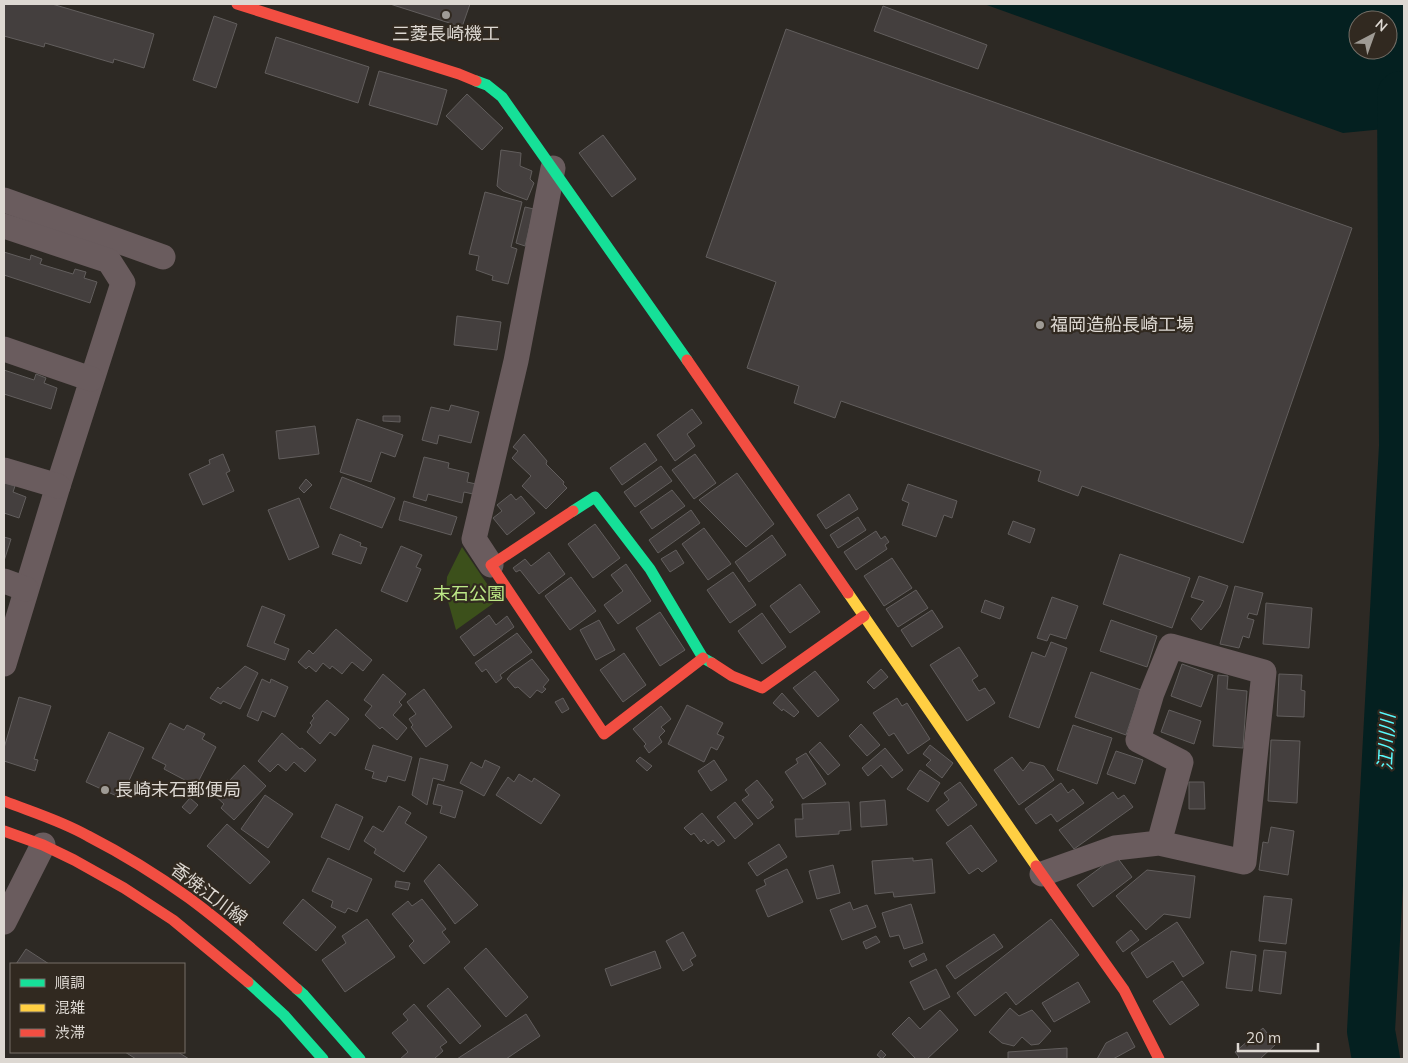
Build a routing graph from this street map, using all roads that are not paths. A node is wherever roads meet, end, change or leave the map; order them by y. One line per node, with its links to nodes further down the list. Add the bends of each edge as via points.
1 (237, 4): 2 (street, via 487,85 502,97)
2 (553, 168): 10 (street, via 516,361 474,539); 12 (street)
3 (4, 200): 5 (street)
4 (4, 226): 7 (street, via 109,261 123,283)
5 (163, 257)
6 (4, 350): 7 (street)
7 (91, 379): 9 (street)
8 (4, 470): 9 (street)
9 (58, 486): 11 (street)
10 (491, 565): 13 (street, via 595,497 650,569); 13 (street, via 604,734)
11 (15, 585): 14 (street)
12 (864, 616): 13 (street, via 762,688 732,676); 19 (street)
13 (703, 658)
14 (4, 664)
15 (4, 801): 22 (street, 香焼江川線, via 87,835 189,898 304,995)
16 (4, 831): 18 (street)
17 (1159, 843): 17 (street, via 1244,862 1264,672 1171,646 1138,740 1182,762); 19 (street, via 1115,848)
18 (43, 845): 20 (street); 21 (street, via 124,888 173,920 284,1015)
19 (1042, 874): 23 (street, via 1124,990)
20 (4, 922)
21 (323, 1059)
22 (360, 1059)
23 (1158, 1059)

